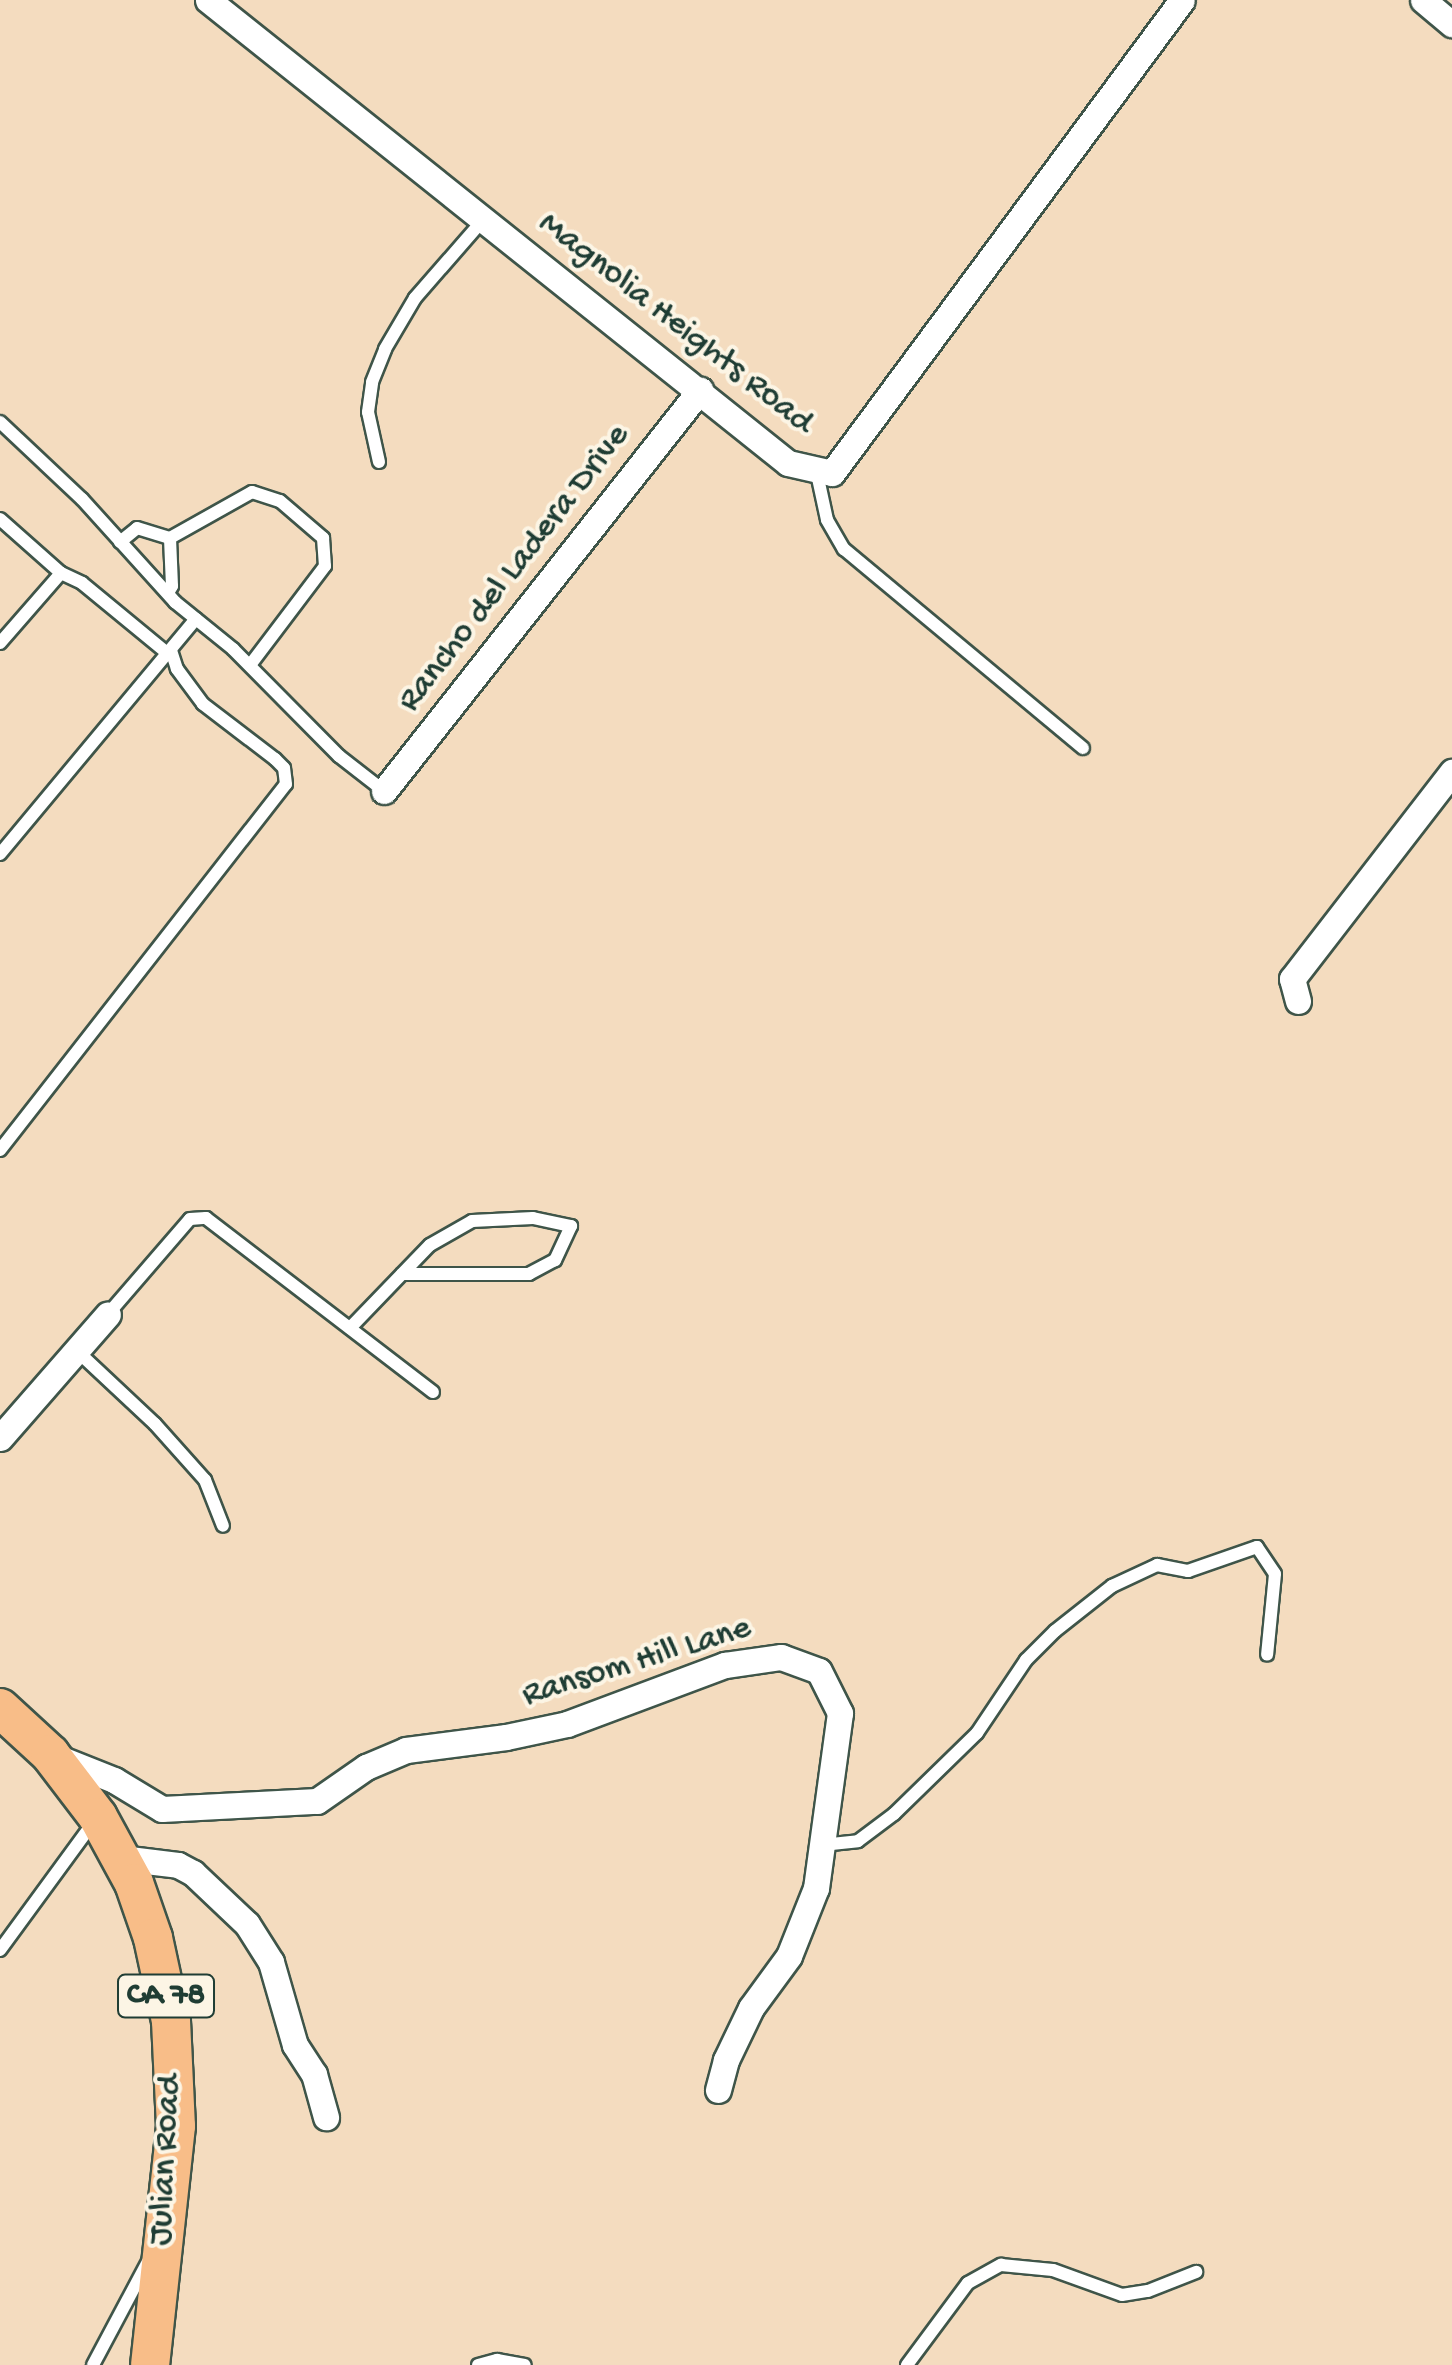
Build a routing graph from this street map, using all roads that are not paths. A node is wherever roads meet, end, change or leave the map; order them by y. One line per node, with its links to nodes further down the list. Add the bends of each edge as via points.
1 (208, 0): 5 (street, Magnolia Heights Road)
2 (1182, 0): 9 (street, Magnolia Heights Road, via 832,473)
3 (1422, 0): 4 (street)
4 (1452, 24)
5 (484, 218): 6 (street, Magnolia Heights Road); 8 (lane, via 415,298 385,350 368,412)
6 (700, 390): 9 (street, Magnolia Heights Road, via 788,463); 21 (street, Rancho del Ladera Drive)
7 (0, 422): 12 (lane)
8 (379, 462)
9 (816, 469): 19 (lane, via 826,520 844,549)
10 (0, 519): 13 (lane)
11 (170, 538): 12 (lane, via 137,528); 14 (lane); 18 (lane, via 252,492 280,501 323,538 325,566)
12 (120, 542): 14 (lane)
13 (61, 573): 16 (lane); 17 (lane, via 82,582)
14 (168, 593): 15 (lane)
15 (196, 619): 17 (lane); 18 (lane)
16 (0, 644)
17 (169, 652): 22 (lane); 24 (lane, via 203,704 284,768 286,784)
18 (250, 666): 21 (lane, via 339,756)
19 (1083, 748)
20 (1452, 772): 23 (street, via 1292,980)
21 (384, 791)
22 (0, 854)
23 (1298, 1001)
24 (0, 1150)
25 (402, 1274): 25 (lane, via 430,1245 472,1221 533,1218 571,1226 556,1260 529,1274); 27 (lane)
26 (108, 1314): 27 (lane, via 190,1219 206,1218); 28 (street)
27 (350, 1328): 29 (lane)
28 (76, 1350): 30 (street); 31 (lane, via 205,1480)
29 (433, 1392)
30 (0, 1438)
31 (223, 1526)
32 (1267, 1655): 36 (lane, via 1275,1574 1257,1547 1188,1572 1157,1565 1112,1586 1055,1631 1026,1660 978,1732 894,1814 858,1841)
33 (0, 1708): 34 (main road, Julian Road / CA 78)
34 (50, 1754): 35 (main road, Julian Road / CA 78); 36 (street, Ransom Hill Lane, via 162,1809 317,1800 406,1750 567,1724 725,1666 781,1657 820,1671 840,1714)
35 (98, 1817): 37 (main road, Julian Road / CA 78); 38 (lane)
36 (822, 1844): 39 (street, Ransom Hill Lane, via 816,1888 790,1956 751,2008)
37 (122, 1858): 40 (street, via 161,1861 194,1873 247,1924 271,1962 295,2045 314,2074); 41 (main road, Julian Road / CA 78, via 153,1938 171,2021 176,2126)
38 (0, 1949)
39 (718, 2090)
40 (326, 2117)
41 (164, 2234): 43 (lane); 44 (main road, Julian Road / CA 78)
42 (1196, 2272): 47 (lane, via 1134,2295 1037,2267 1001,2265 947,2306)
43 (94, 2365)
44 (150, 2365)
45 (478, 2365): 46 (lane)
46 (525, 2365)
47 (907, 2365)

